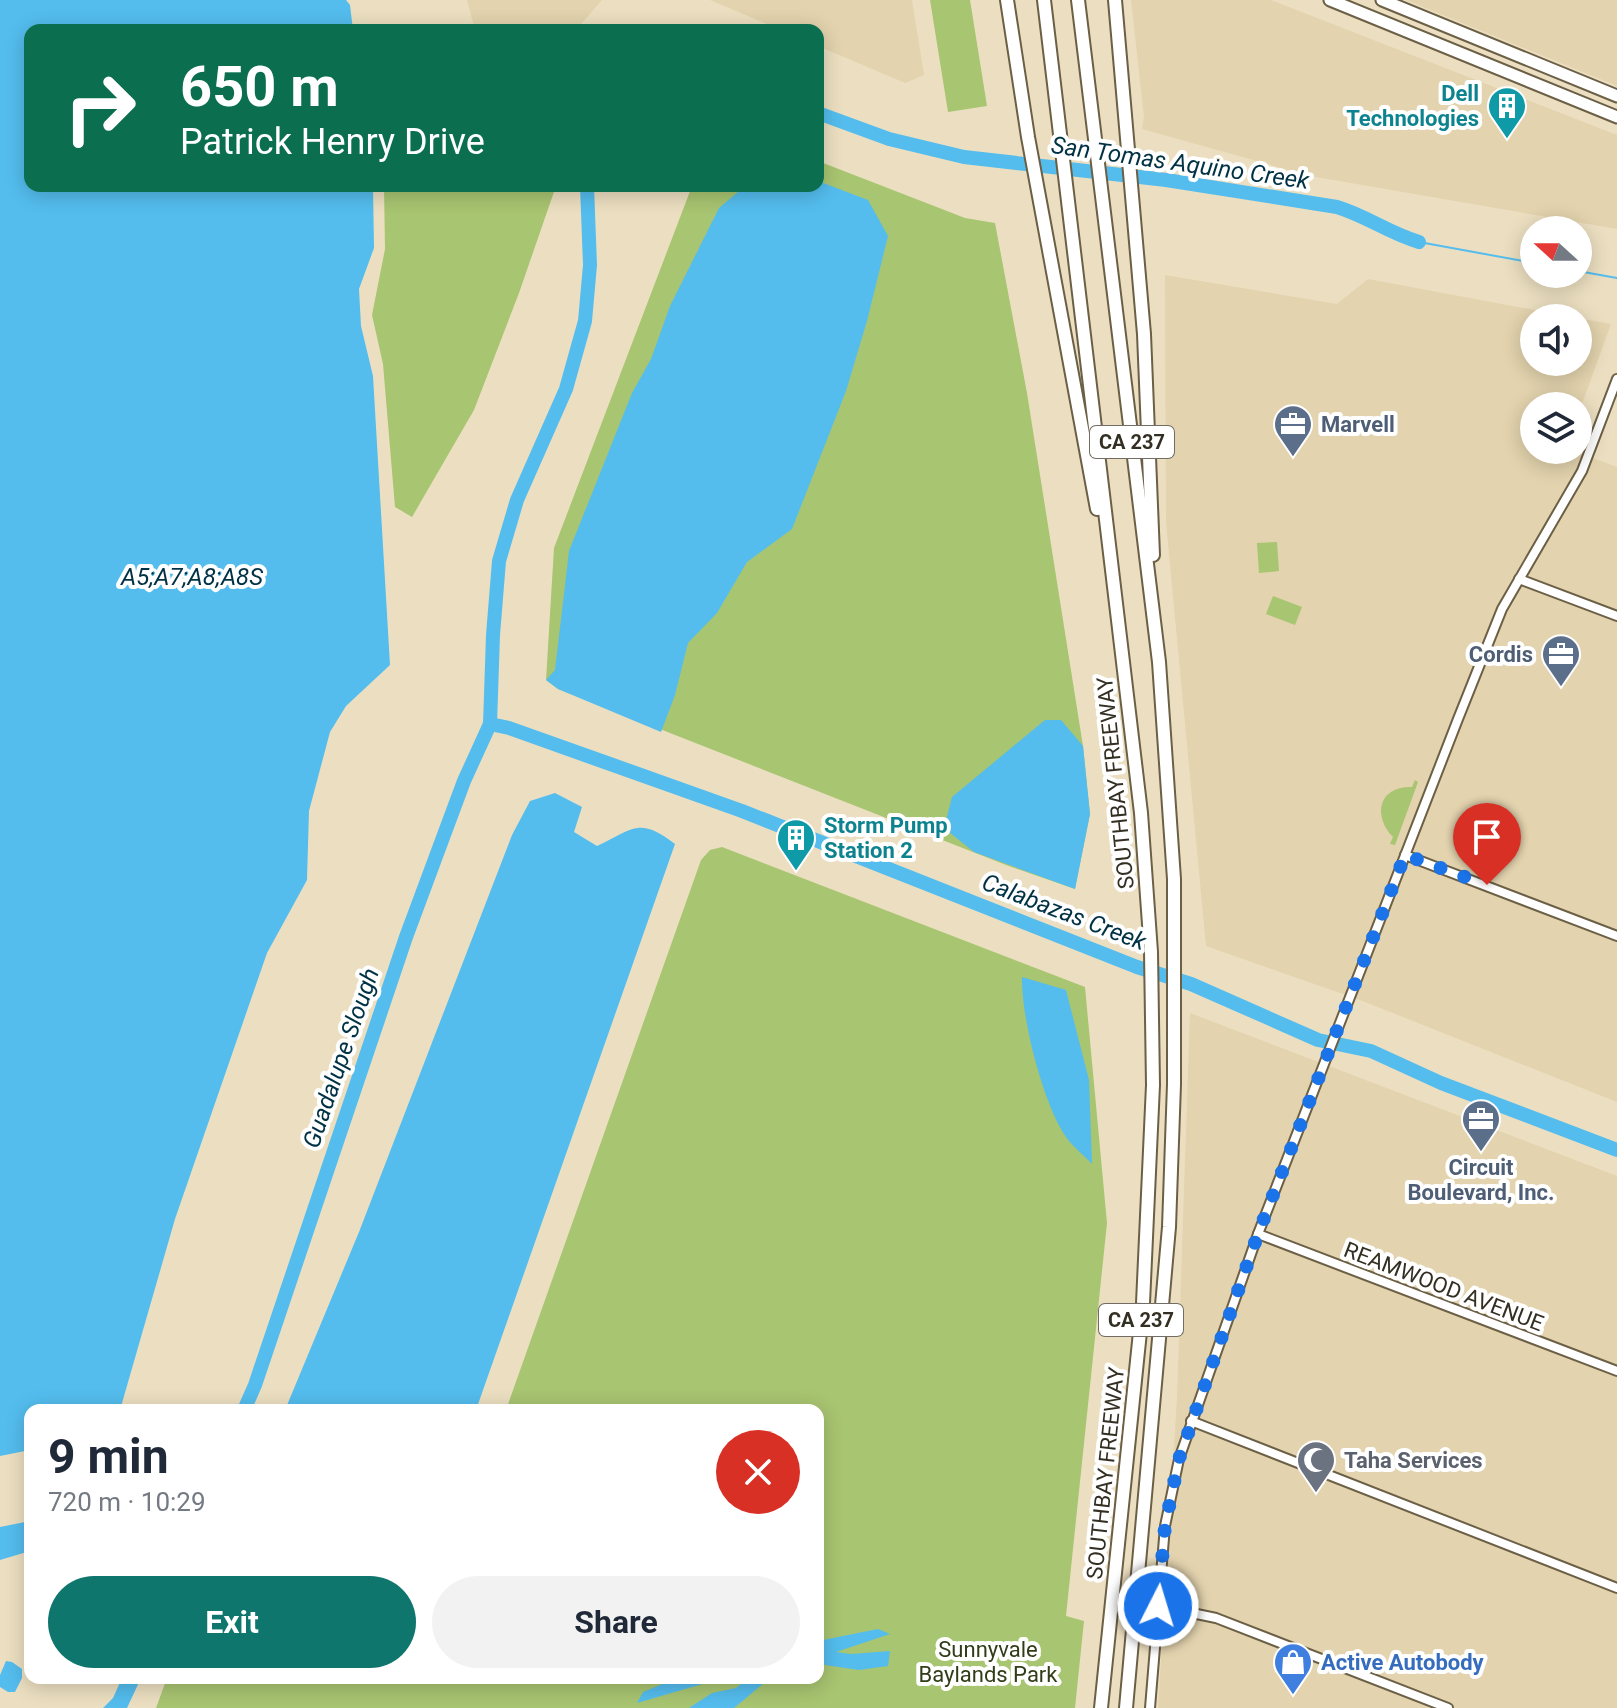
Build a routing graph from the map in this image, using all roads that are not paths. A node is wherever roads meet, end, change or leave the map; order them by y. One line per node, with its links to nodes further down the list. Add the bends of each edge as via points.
1 (1007, 0): 11 (highway)
2 (1044, 0): 11 (highway, SOUTHBAY FREEWAY / CA 237)
3 (1078, 0): 13 (highway, SOUTHBAY FREEWAY / CA 237)
4 (1115, 0): 13 (highway, via 1144,334)
5 (1330, 0): 8 (main road)
6 (1382, 0): 7 (main road)
7 (1617, 96)
8 (1617, 117)
9 (1617, 379): 10 (street, via 1576,483)
10 (1519, 579): 12 (street); 14 (street, via 1502,609)
11 (1114, 595): 21 (highway, SOUTHBAY FREEWAY / CA 237, via 1142,826 1153,1085 1143,1303)
12 (1617, 616)
13 (1159, 662): 22 (highway, SOUTHBAY FREEWAY / CA 237, via 1174,879 1173,1124 1165,1287)
14 (1405, 855): 15 (street); 16 (street)
15 (1617, 936)
16 (1258, 1234): 17 (street, REAMWOOD AVENUE); 18 (street)
17 (1617, 1371)
18 (1191, 1421): 19 (street); 20 (street, via 1169,1496)
19 (1617, 1588)
20 (1158, 1606): 23 (street); 24 (street, via 1216,1618)
21 (1098, 1708)
22 (1126, 1708)
23 (1150, 1708)
24 (1448, 1708)

